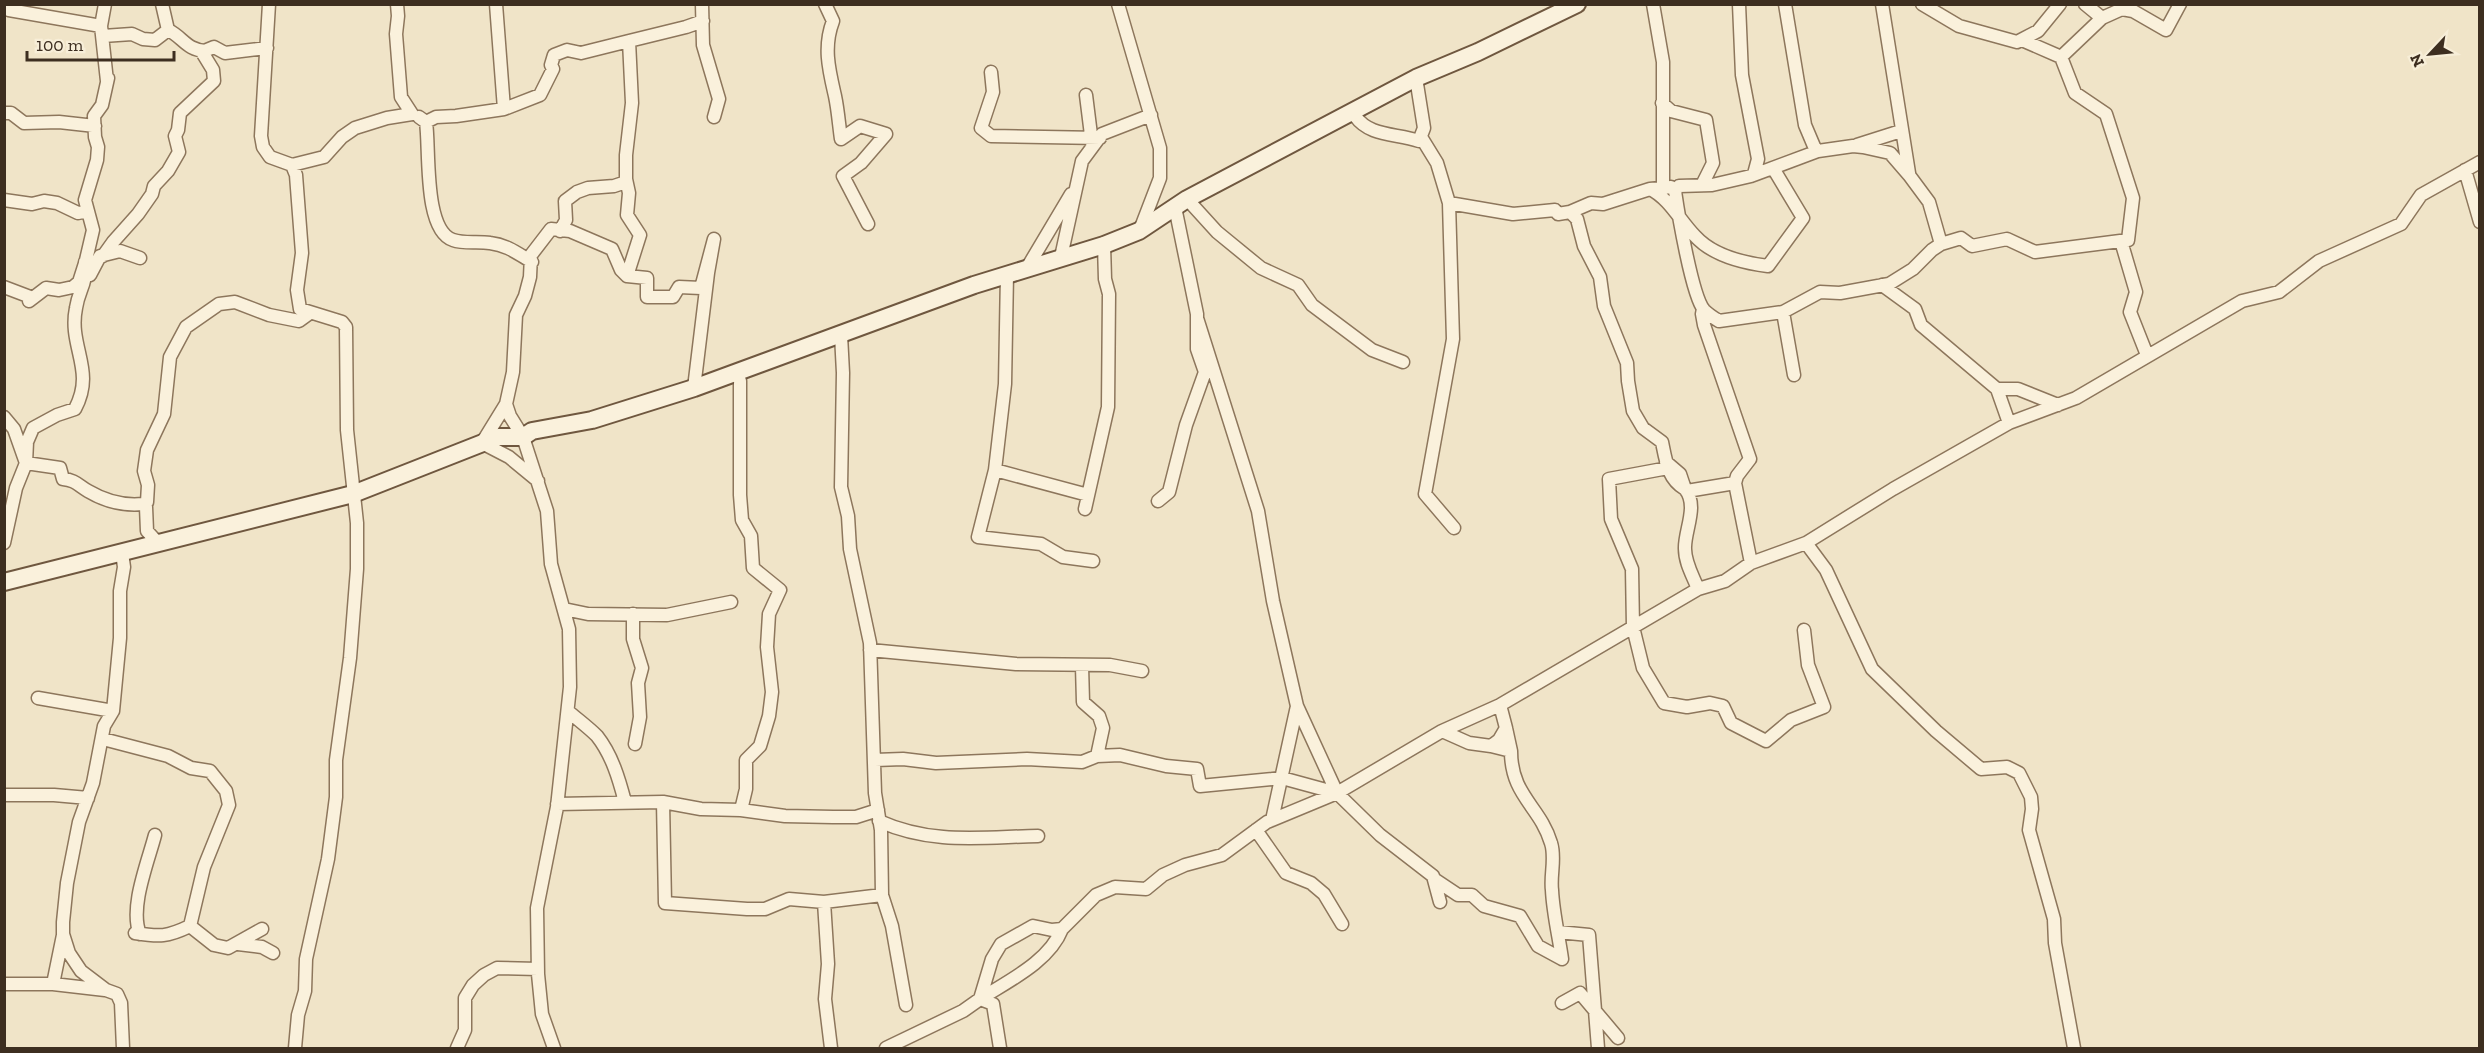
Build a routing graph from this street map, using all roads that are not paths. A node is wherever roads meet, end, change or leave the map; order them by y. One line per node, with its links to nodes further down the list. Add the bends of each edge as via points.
1 (105, 4): 23 (street)
2 (162, 4): 22 (street)
3 (269, 4): 26 (street)
4 (397, 4): 34 (street, via 401,97)
5 (496, 4): 33 (street)
6 (702, 4): 21 (street)
7 (825, 4): 63 (street, via 833,21 828,70 842,139 860,126 885,134 861,163 843,176)
8 (1577, 4): 57 (street, via 1416,78)
9 (1653, 4): 32 (street, via 1663,62)
10 (1739, 4): 50 (street, via 1742,75 1758,159)
11 (1785, 4): 45 (street, via 1805,125)
12 (1882, 4): 41 (street)
13 (1922, 4): 24 (street, via 1959,26 2017,42)
14 (2060, 4): 24 (street, via 2038,31)
15 (2085, 4): 20 (street)
16 (2180, 4): 19 (street, via 2166,30)
17 (1119, 6): 36 (street)
18 (7, 8): 23 (street)
19 (2138, 8): 20 (street, via 2122,9)
20 (2102, 18): 28 (street)
21 (703, 21): 25 (street); 38 (street, via 705,52 719,99)
22 (168, 30): 23 (street, via 155,40); 27 (street, via 196,50)
23 (102, 31): 40 (street, via 108,79 102,105 94,116)
24 (2022, 40): 28 (street)
25 (629, 41): 33 (street, via 554,55 553,69 540,94); 52 (street, via 632,103)
26 (267, 48): 27 (street, via 225,53 214,47); 47 (street, via 263,147 270,157)
27 (206, 51): 69 (street, via 202,52 213,70 214,81 180,113 175,136 179,153 138,214)
28 (2061, 57): 66 (street, via 2075,93 2106,114 2133,198 2128,240)
29 (991, 72): 43 (street, via 993,92 981,128 991,136)
30 (1417, 84): 42 (street, via 1424,128)
31 (1086, 95): 43 (street)
32 (1662, 103): 54 (street, via 1671,111 1706,120 1713,163); 55 (street)
33 (504, 109): 39 (street, via 436,117)
34 (411, 111): 39 (street); 47 (street, via 412,114 355,128 324,157)
35 (4, 113): 40 (street, via 24,123)
36 (1151, 115): 43 (street, via 1102,134); 65 (street, via 1162,164 1155,195)
37 (1355, 116): 42 (street, via 1363,127 1383,134 1419,141)
38 (714, 117)
39 (426, 122): 72 (street, via 433,203 444,235 453,240 510,247)
40 (95, 126): 59 (street, via 98,147 85,200)
41 (1901, 131): 44 (street); 51 (street)
42 (1421, 137): 58 (street, via 1437,163)
43 (1095, 141): 53 (street, via 1082,161)
44 (1853, 146): 45 (street); 51 (street, via 1890,153)
45 (1816, 151): 48 (street)
46 (2480, 162): 49 (street)
47 (292, 165): 81 (street, via 302,253 297,300 300,309)
48 (1773, 168): 50 (street); 61 (street, via 1803,218 1768,266 1745,263 1712,248 1696,238)
49 (2465, 170): 62 (street); 84 (street, via 2421,195 2401,224 2319,261 2279,292 2242,301)
50 (1754, 174): 54 (street)
51 (1909, 175): 68 (street, via 1929,202)
52 (626, 182): 64 (street, via 577,192 565,201 566,220); 76 (street, via 627,215 640,234)
53 (1077, 183): 71 (street); 74 (street)
54 (1702, 185): 55 (street)
55 (1663, 189): 60 (street, via 1603,204 1591,203); 61 (street); 61 (street, via 1659,193)
56 (4, 200): 59 (street, via 32,204 44,201 78,213)
57 (1181, 203): 65 (street); 82 (street); 85 (street, via 1261,268 1298,285 1312,305 1372,350)
58 (1449, 203): 60 (street, via 1514,214); 107 (street, via 1453,339 1425,494)
59 (88, 211): 73 (street, via 93,230)
60 (1570, 212): 97 (street, via 1577,219 1584,246 1600,277 1604,306 1627,363 1633,411 1643,428 1662,442)
61 (1678, 215): 79 (street)
62 (2480, 222)
63 (868, 224)
64 (560, 231): 72 (street, via 551,230 544,236 531,255); 76 (street, via 585,236 612,249)
65 (1139, 231): 67 (street)
66 (2121, 241): 68 (street, via 2035,252 2007,239 1972,246 1961,238); 84 (street, via 2136,292 2130,312)
67 (1104, 244): 71 (street); 103 (street, via 1109,294 1108,406)
68 (1941, 244): 77 (street, via 1913,269)
69 (104, 255): 70 (street, via 120,251); 73 (street, via 90,275)
70 (140, 258)
71 (1061, 258): 74 (street)
72 (532, 262): 90 (street, via 525,296 516,315 513,372)
73 (85, 268): 78 (street, via 73,287 46,288 31,300); 96 (street, via 86,280 75,317 85,383 82,396 75,409 33,428 27,442)
74 (1027, 268): 75 (street)
75 (1007, 274): 83 (street); 98 (street, via 1005,384)
76 (627, 276): 88 (street, via 647,278 647,297 674,297 679,287 701,288 714,239)
77 (1882, 285): 80 (street, via 1840,294 1820,292); 89 (street, via 1915,309 1921,325)
78 (4, 286)
79 (1703, 309): 80 (street, via 1719,321); 100 (street, via 1704,325 1750,459)
80 (1783, 312): 87 (street)
81 (310, 313): 102 (street, via 342,322 346,327 347,430); 105 (street, via 299,321 268,315 235,302 219,304 186,327 170,357 164,414 147,450 147,502)
82 (1197, 318): 104 (street, via 1197,349 1205,372 1169,492); 126 (street, via 1258,511)
83 (841, 335): 86 (street); 121 (street, via 841,487)
84 (2147, 355): 91 (street)
85 (1403, 362)
86 (736, 372): 88 (street); 144 (street, via 740,381 742,520 751,536 753,568 780,590 769,614 769,716 760,746 746,760)
87 (1794, 375)
88 (694, 388): 94 (street, via 592,420 532,431)
89 (1997, 389): 91 (street, via 2018,389); 93 (street)
90 (506, 404): 94 (street); 95 (street)
91 (2058, 405): 93 (street)
92 (4, 417): 96 (street, via 14,429)
93 (2009, 423): 110 (street)
94 (523, 437): 95 (street, via 498,437); 99 (street)
95 (482, 442): 99 (street, via 509,457); 102 (street)
96 (26, 462): 105 (street, via 60,468 63,479 74,480 91,493 120,504); 108 (street)
97 (1667, 465): 101 (street, via 1680,474); 119 (street, via 1609,480 1611,519 1632,569)
98 (995, 470): 103 (street); 112 (street, via 978,537 1041,544 1063,557)
99 (537, 481): 117 (street, via 547,511 551,564)
100 (1735, 483): 101 (street); 113 (street)
101 (1686, 490): 115 (street, via 1691,514 1684,548)
102 (353, 494): 109 (street); 172 (street, via 357,569 336,760 336,797 328,859 306,959)
103 (1088, 495): 106 (street)
104 (1158, 501)
105 (143, 504): 109 (street, via 147,531)
106 (1085, 509)
107 (1454, 528)
108 (4, 543)
109 (158, 543): 111 (street)
110 (1806, 543): 113 (street); 179 (street, via 1826,570 1872,669 1982,769 2007,767 2019,773 2031,796 2029,830 2054,919)
111 (122, 553): 114 (street); 127 (street)
112 (1093, 561)
113 (1751, 563): 115 (street, via 1725,581)
114 (4, 582)
115 (1698, 590): 119 (street)
116 (731, 602): 118 (street, via 667,615)
117 (564, 609): 118 (street, via 588,614); 128 (street, via 570,645)
118 (633, 614): 132 (street, via 633,639 642,668)
119 (1633, 627): 120 (street, via 1643,668 1664,703 1723,706 1731,723 1766,741 1791,720 1824,707 1808,665); 125 (street)
120 (1804, 630)
121 (870, 650): 122 (street, via 1016,664); 136 (street)
122 (1083, 666): 123 (street, via 1110,665); 135 (street, via 1083,702 1099,716 1103,728)
123 (1142, 671)
124 (38, 698): 127 (street)
125 (1500, 705): 129 (street); 130 (street)
126 (1297, 706): 137 (street); 138 (street)
127 (113, 711): 131 (street, via 104,726)
128 (568, 711): 141 (street, via 596,736 617,774); 143 (street)
129 (1506, 728): 133 (street); 134 (street)
130 (1442, 731): 133 (street); 138 (street)
131 (103, 739): 140 (street); 155 (street, via 210,771 226,790 229,805 204,867)
132 (635, 744)
133 (1491, 746): 134 (street)
134 (1511, 751): 158 (street, via 1515,781 1551,843 1551,888)
135 (1097, 756): 136 (street, via 1082,762); 137 (street, via 1120,755 1197,769 1200,786)
136 (875, 760): 145 (street)
137 (1282, 778): 138 (street); 146 (street)
138 (1337, 792): 146 (street); 150 (street, via 1380,836)
139 (4, 795): 140 (street)
140 (88, 798): 159 (street, via 76,837)
141 (625, 802): 142 (street); 143 (street)
142 (663, 802): 144 (street, via 701,809); 152 (street, via 665,903 765,909 789,899)
143 (557, 804): 162 (street, via 537,908)
144 (741, 810): 145 (street, via 785,816)
145 (878, 816): 149 (street, via 902,831 939,839); 151 (street)
146 (1272, 820): 147 (street)
147 (1256, 830): 154 (street, via 1286,873 1311,883 1324,894); 157 (street, via 1222,855 1185,865 1163,875 1146,889 1115,887 1096,895)
148 (155, 835): 155 (street, via 142,878 137,933 159,937)
149 (1038, 836)
150 (1434, 879): 153 (street); 158 (street, via 1458,895 1472,895 1485,906 1520,916 1538,946 1563,959)
151 (882, 895): 152 (street); 168 (street)
152 (824, 902): 175 (street, via 828,964 825,999)
153 (1440, 902)
154 (1342, 924)
155 (190, 926): 160 (street, via 214,945)
156 (262, 929): 160 (street)
157 (1062, 929): 166 (street, via 1057,942 1043,957); 166 (street, via 1033,926 1001,944 992,959)
158 (1558, 932): 169 (street, via 1589,935)
159 (63, 934): 164 (street); 165 (street, via 69,953 81,970)
160 (237, 945): 161 (street, via 262,947)
161 (273, 953)
162 (538, 969): 173 (street, via 497,968 473,985 465,998 465,1030); 174 (street, via 542,1014)
163 (4, 984): 164 (street)
164 (53, 984): 165 (street)
165 (106, 990): 171 (street, via 117,994 121,1003)
166 (980, 999): 176 (street); 177 (street, via 993,1004)
167 (1562, 1003): 169 (street, via 1580,993)
168 (906, 1005)
169 (1597, 1013): 170 (street); 178 (street)
170 (1618, 1038)
171 (123, 1048)
172 (295, 1048)
173 (458, 1048)
174 (554, 1048)
175 (831, 1048)
176 (886, 1048)
177 (1000, 1048)
178 (1598, 1048)
179 (2074, 1048)

